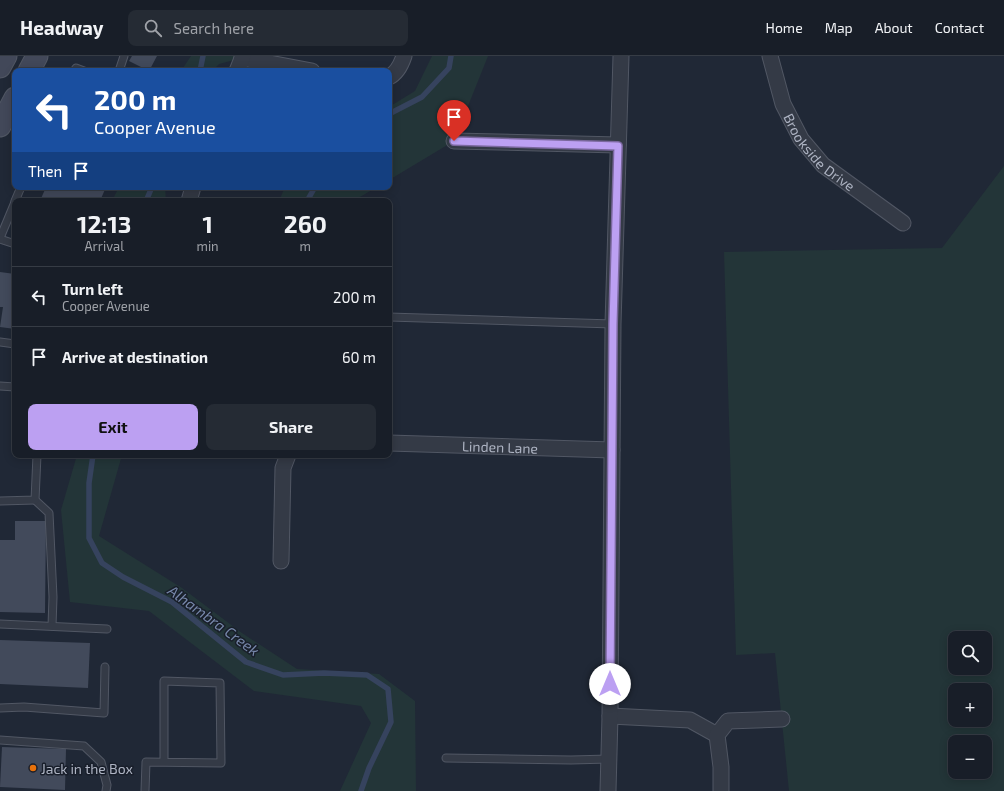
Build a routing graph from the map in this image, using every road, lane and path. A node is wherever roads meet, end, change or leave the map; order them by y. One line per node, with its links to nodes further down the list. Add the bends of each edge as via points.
1 (6, 56): 8 (main road)
2 (37, 56): 9 (main road)
3 (124, 56): 10 (lane)
4 (404, 56): 12 (street, via 402,63)
5 (621, 56): 16 (street)
6 (770, 56): 18 (street, Brookside Drive, via 783,104 801,139 823,165)
7 (241, 62): 11 (street)
8 (0, 67)
9 (31, 68)
10 (120, 68)
11 (288, 68)
12 (392, 75)
13 (10, 101): 14 (main road)
14 (0, 126)
15 (454, 141): 16 (street)
16 (618, 146): 22 (street)
17 (12, 209): 19 (lane)
18 (903, 222)
19 (0, 239): 20 (lane)
20 (12, 243)
21 (392, 317): 22 (lane)
22 (613, 324): 28 (street)
23 (0, 342): 24 (lane)
24 (12, 344)
25 (0, 386): 26 (lane)
26 (12, 387)
27 (392, 443): 28 (street, Linden Lane)
28 (612, 450): 39 (street)
29 (37, 458): 32 (lane)
30 (287, 458): 33 (street, via 282,468)
31 (0, 500): 32 (lane)
32 (35, 500): 35 (lane, via 49,513)
33 (281, 561)
34 (0, 624): 35 (lane)
35 (52, 626): 36 (lane)
36 (107, 628)
37 (105, 667): 38 (lane, via 104,713 24,707)
38 (0, 708)
39 (610, 716): 41 (street, via 690,720); 44 (street)
40 (782, 719): 41 (street, via 728,721)
41 (717, 735): 49 (street)
42 (0, 740): 46 (lane, via 84,746 101,762 107,785)
43 (446, 758): 44 (lane)
44 (609, 759): 48 (street)
45 (164, 762): 45 (lane, via 221,763 220,683 164,681); 47 (lane, via 146,762)
46 (106, 791)
47 (145, 791)
48 (608, 791)
49 (721, 791)

